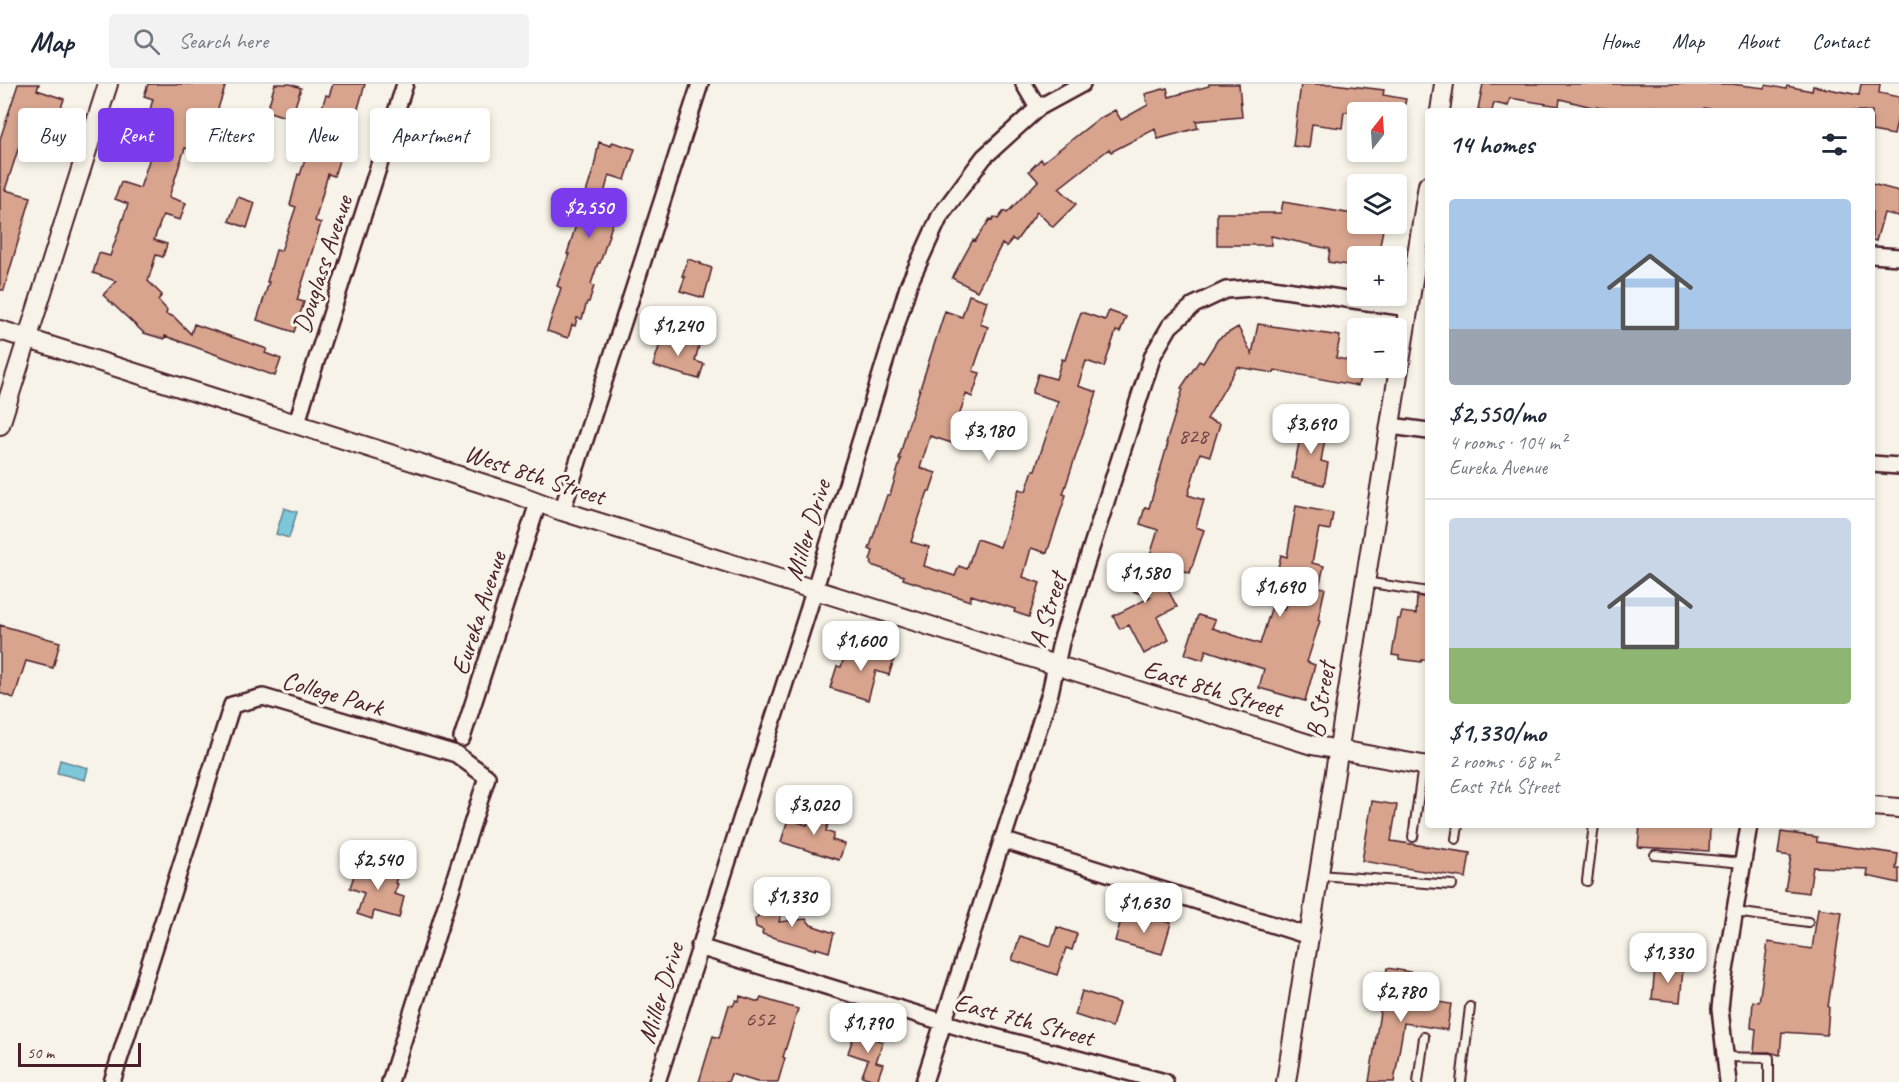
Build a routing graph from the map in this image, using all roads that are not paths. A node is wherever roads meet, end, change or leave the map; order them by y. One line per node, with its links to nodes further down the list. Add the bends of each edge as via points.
1 (108, 84): 14 (street)
2 (405, 84): 16 (street, Douglass Avenue)
3 (700, 84): 22 (street)
4 (1024, 84): 7 (street)
5 (1082, 84): 7 (street, Miller Drive)
6 (1444, 84): 8 (street)
7 (1038, 108): 24 (street, Miller Drive, via 984,157 940,216 909,284)
8 (1440, 108)
9 (1425, 223): 12 (street, B Street)
10 (1875, 255): 11 (street)
11 (1899, 257)
12 (1408, 308): 17 (street, B Street); 26 (street, A Street, via 1265,287 1226,290 1194,305 1170,326 1153,355)
13 (0, 330): 14 (street, West 8th Street)
14 (28, 339): 15 (street); 16 (street, West 8th Street)
15 (0, 424)
16 (297, 424): 21 (street, West 8th Street)
17 (1390, 426): 18 (street); 23 (street, B Street)
18 (1425, 431)
19 (1875, 464): 20 (street)
20 (1899, 466)
21 (538, 503): 22 (street, West 8th Street); 27 (street, Eureka Avenue)
22 (562, 511): 24 (street, West 8th Street)
23 (1365, 582): 25 (lane); 28 (street, B Street)
24 (814, 589): 26 (street, West 8th Street); 47 (street, Miller Drive)
25 (1425, 592)
26 (1055, 665): 28 (street, East 8th Street); 38 (street, A Street, via 1050,693)
27 (462, 738)
28 (1337, 750): 29 (street, East 8th Street); 41 (street, B Street)
29 (1425, 766)
30 (1425, 771): 36 (lane)
31 (1875, 806): 32 (street)
32 (1899, 808)
33 (1458, 828): 37 (lane)
34 (1594, 828): 42 (lane)
35 (1749, 828): 40 (street)
36 (1413, 837)
37 (1456, 839)
38 (1002, 840): 46 (street); 49 (street, A Street)
39 (1655, 855): 40 (lane)
40 (1743, 862): 44 (street)
41 (1319, 875): 43 (lane); 46 (street, B Street)
42 (1587, 881)
43 (1452, 885)
44 (1735, 912): 45 (lane); 51 (street, via 1720,1009)
45 (1808, 922)
46 (1309, 936): 57 (street, B Street)
47 (699, 947): 49 (street, East 7th Street); 56 (street, Miller Drive)
48 (1470, 1007): 59 (lane)
49 (944, 1022): 52 (street, A Street); 53 (street, East 7th Street)
50 (1424, 1037): 58 (lane)
51 (1725, 1057): 60 (street); 61 (lane, via 1769,1058)
52 (928, 1081)
53 (1157, 1081)
54 (112, 1082): 55 (street, College Park, via 232,705 263,697 456,754 487,777)
55 (390, 1082)
56 (657, 1082)
57 (1286, 1082)
58 (1418, 1082)
59 (1461, 1082)
60 (1728, 1082)
61 (1769, 1082)

